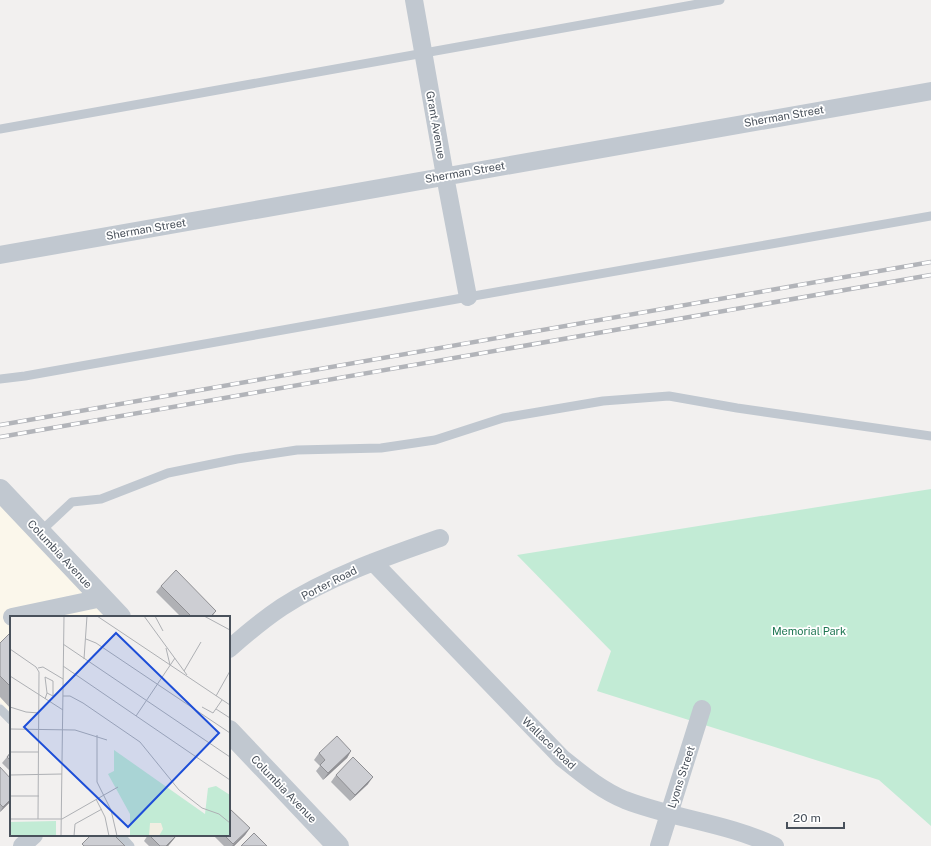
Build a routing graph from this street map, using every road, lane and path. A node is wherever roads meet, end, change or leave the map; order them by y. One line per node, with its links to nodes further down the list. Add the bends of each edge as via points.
1 (414, 0): 3 (street, Grant Avenue)
2 (720, 0): 3 (lane)
3 (423, 53): 5 (lane); 6 (street, Grant Avenue)
4 (931, 90): 6 (street, Sherman Street)
5 (0, 129)
6 (445, 176): 8 (street, Sherman Street); 9 (street, Grant Avenue)
7 (931, 216): 9 (lane)
8 (0, 255)
9 (468, 297): 10 (lane)
10 (0, 379)
11 (931, 436): 13 (lane, via 669,396 603,401 503,418 435,440 381,448 297,450 168,473 101,499 72,502)
12 (0, 490): 13 (street, Columbia Avenue)
13 (40, 532): 16 (street, Columbia Avenue)
14 (440, 538): 15 (street, Porter Road)
15 (373, 562): 21 (street, Porter Road, via 327,582 282,607); 24 (street, Wallace Road, via 562,758 605,790 626,800)
16 (102, 598): 17 (street); 18 (street, Columbia Avenue)
17 (16, 616)
18 (119, 616)
19 (10, 617): 20 (street)
20 (0, 619)
21 (230, 648)
22 (702, 709): 24 (street, Lyons Street)
23 (230, 733): 29 (street, Columbia Avenue)
24 (669, 813): 30 (street, Lyons Street); 31 (street, Wallace Road, via 722,826)
25 (33, 836): 27 (street)
26 (121, 836): 28 (lane)
27 (22, 846)
28 (130, 846)
29 (338, 846)
30 (659, 846)
31 (775, 846)

